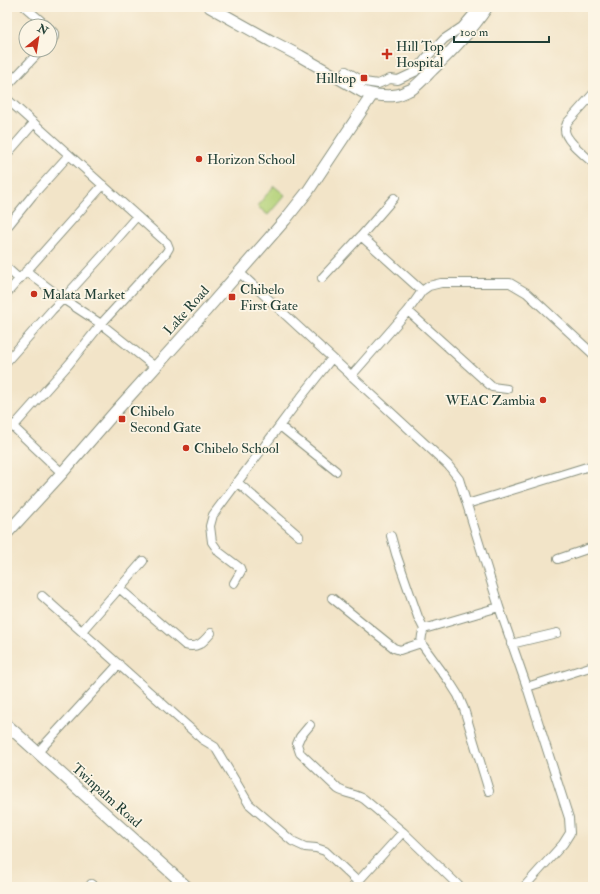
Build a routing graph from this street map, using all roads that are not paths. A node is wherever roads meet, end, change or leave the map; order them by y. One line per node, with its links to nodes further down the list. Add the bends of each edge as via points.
1 (26, 7): 5 (street)
2 (479, 7): 7 (street, via 462,27 444,39 416,72 398,80 390,79 378,84 364,82)
3 (487, 7): 9 (main road, via 472,28 418,84 397,95)
4 (215, 8): 9 (main road, via 352,86)
5 (38, 18)
6 (33, 58): 8 (street)
7 (346, 71)
8 (7, 86)
9 (372, 94): 23 (main road, Lake Road, via 308,191)
10 (593, 94): 15 (street, via 567,123 565,129 573,144)
11 (7, 99): 12 (street)
12 (34, 123): 13 (street); 14 (street)
13 (7, 154)
14 (69, 155): 16 (street); 19 (street)
15 (593, 163)
16 (103, 185): 18 (street); 22 (street)
17 (394, 198): 20 (street)
18 (137, 216): 28 (street); 30 (street, via 167,243 169,248)
19 (7, 226)
20 (361, 236): 24 (street); 26 (street)
21 (7, 268): 25 (street)
22 (26, 271): 25 (street); 28 (street)
23 (240, 273): 32 (street); 34 (main road, Lake Road)
24 (322, 278)
25 (19, 279): 27 (street)
26 (422, 291): 29 (street); 31 (street, via 441,283 510,283 527,293)
27 (7, 292)
28 (63, 299): 30 (street); 33 (street)
29 (408, 311): 35 (street); 36 (street, via 492,387)
30 (101, 324): 34 (street); 37 (street, via 69,364)
31 (593, 354)
32 (332, 358): 35 (street); 38 (street)
33 (7, 361)
34 (155, 367): 41 (main road, Lake Road)
35 (351, 376): 43 (street, via 448,465 459,479)
36 (507, 389)
37 (10, 424): 41 (street)
38 (280, 426): 40 (street); 42 (street)
39 (593, 465): 43 (street)
40 (336, 471)
41 (62, 473): 44 (main road, Lake Road)
42 (237, 482): 45 (street); 50 (street, via 213,515 210,526 212,542 219,552 240,568 241,571)
43 (467, 504): 54 (street)
44 (7, 533)
45 (299, 536)
46 (391, 536): 55 (street)
47 (593, 547): 48 (street)
48 (558, 559)
49 (143, 561): 51 (street)
50 (234, 583)
51 (119, 588): 56 (street); 57 (street, via 185,645 198,645)
52 (42, 596): 56 (street)
53 (332, 598): 59 (street, via 394,648 400,650)
54 (499, 607): 55 (street); 60 (street)
55 (424, 629): 59 (street)
56 (82, 631): 61 (street)
57 (212, 633)
58 (558, 633): 60 (street)
59 (421, 643): 67 (street, via 458,695)
60 (512, 644): 63 (street)
61 (118, 664): 66 (street); 69 (street, via 202,739 215,747 249,804 292,842 325,851)
62 (593, 666): 63 (street)
63 (526, 687): 72 (street, via 569,818 570,833)
64 (7, 725): 66 (main road, Twinpalm Road)
65 (310, 725): 68 (street, via 297,744 300,754 338,789 364,799)
66 (38, 752): 70 (main road, Twinpalm Road)
67 (489, 791)
68 (403, 832): 69 (street); 71 (street)
69 (356, 884)
70 (187, 887)
71 (460, 887)
72 (524, 887)

